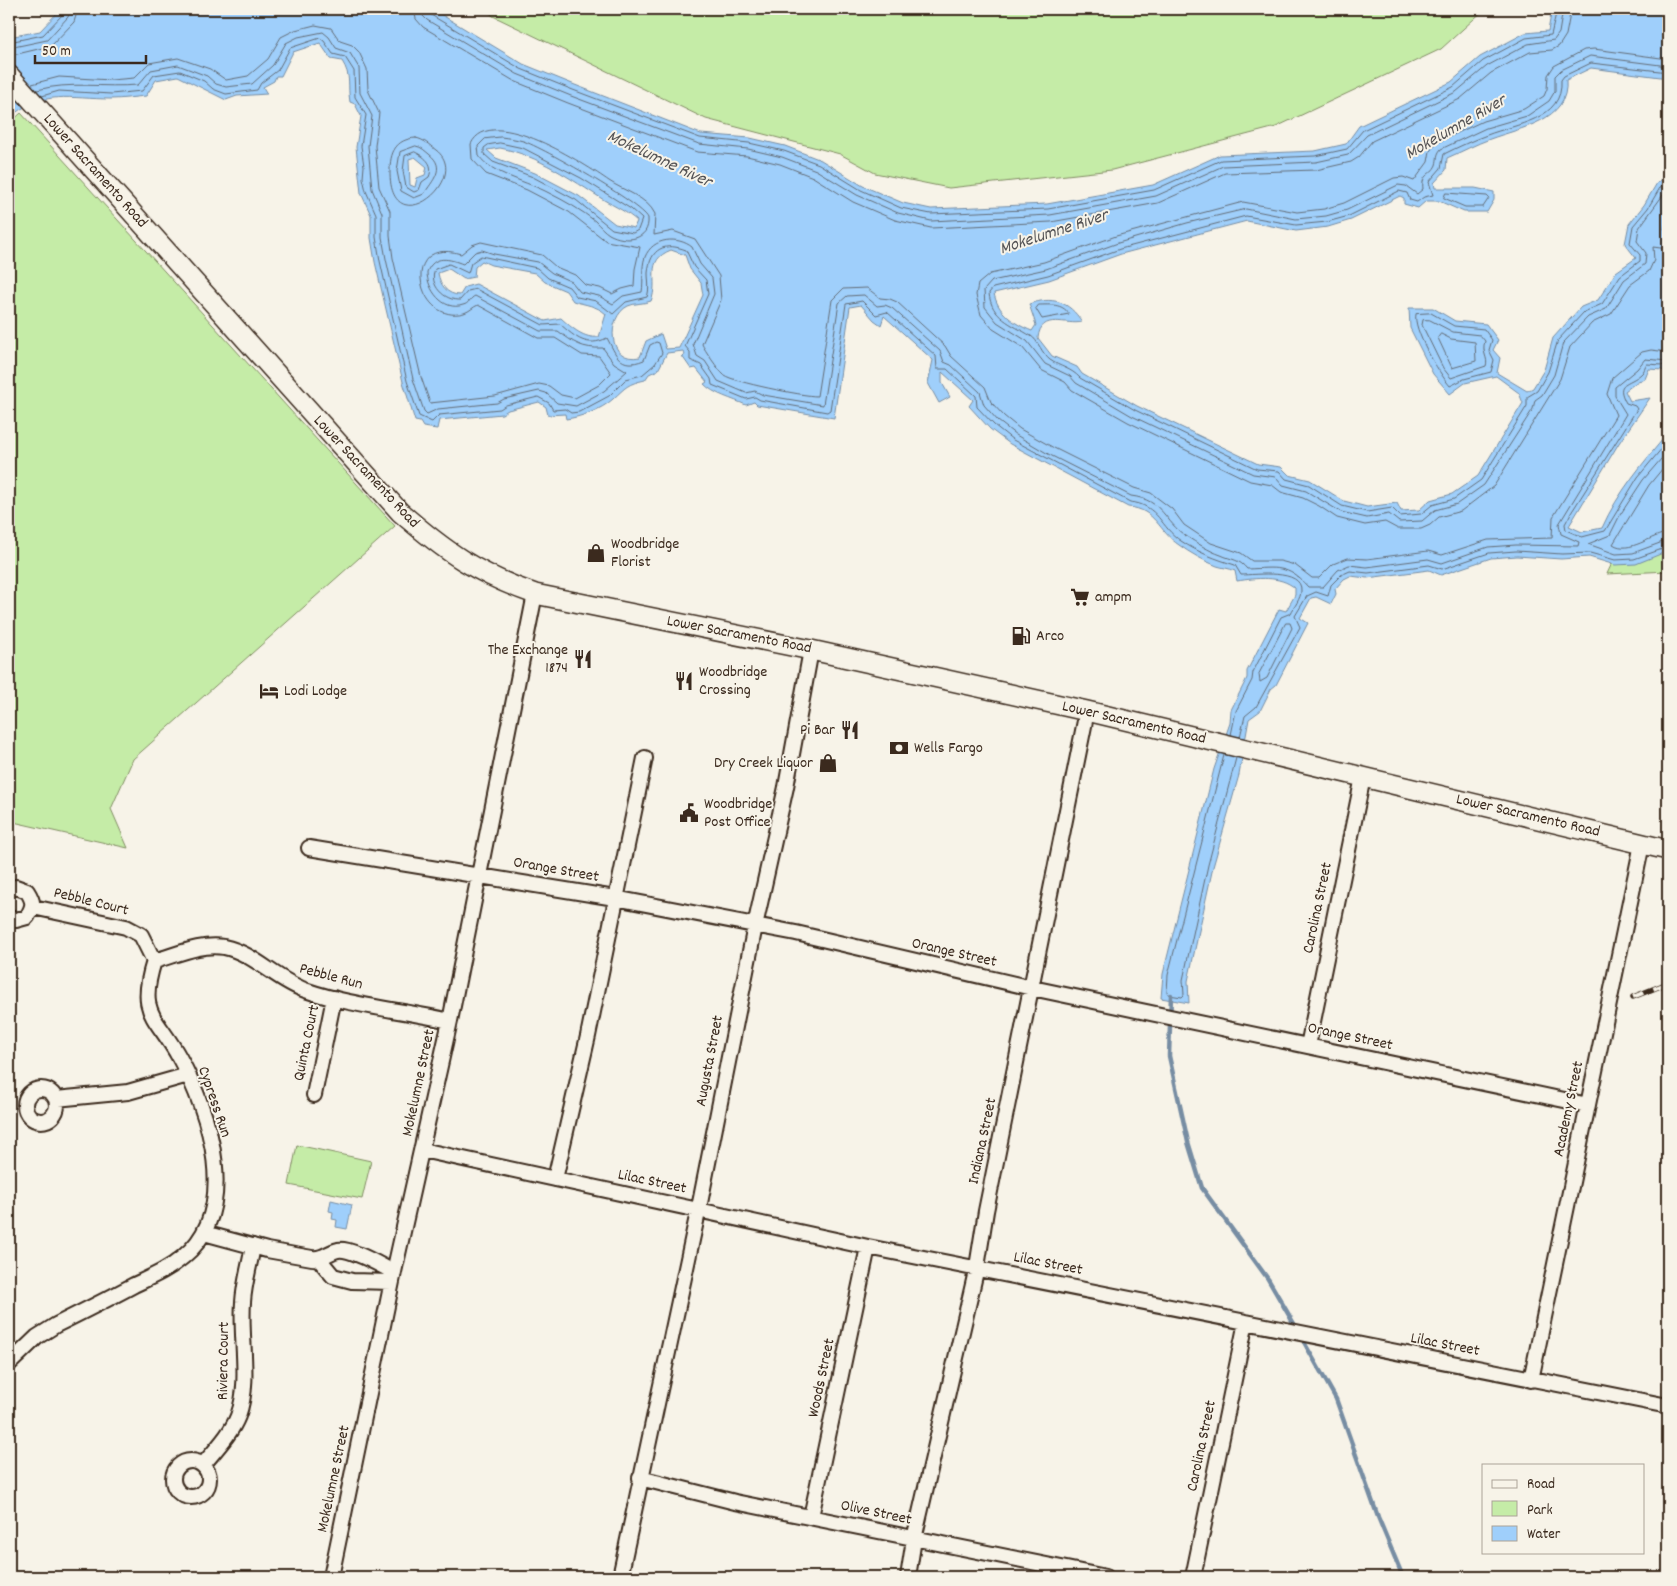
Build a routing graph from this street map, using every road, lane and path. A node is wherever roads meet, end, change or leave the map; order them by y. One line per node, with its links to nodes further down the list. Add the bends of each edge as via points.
1 (9, 75): 2 (main road, Lower Sacramento Road, via 400,512 434,542 483,574)
2 (535, 594): 3 (main road, Lower Sacramento Road); 10 (street, Mokelumne Street)
3 (811, 650): 4 (main road, Lower Sacramento Road); 15 (street, Augusta Street, via 786,787)
4 (1087, 711): 6 (main road, Lower Sacramento Road); 17 (street, Indiana Street)
5 (645, 758): 12 (street)
6 (1363, 777): 7 (main road, Lower Sacramento Road); 20 (street, Carolina Street)
7 (1642, 844): 9 (main road, Lower Sacramento Road); 24 (street, Academy Street)
8 (309, 848): 10 (street, Orange Street)
9 (1668, 850)
10 (479, 874): 12 (street, Orange Street); 19 (street, Mokelumne Street)
11 (9, 890): 13 (street, Pebble Court, via 16,887 27,891)
12 (615, 898): 15 (street, Orange Street); 26 (street)
13 (33, 906): 14 (street, Pebble Court, via 27,917 16,920); 16 (street, Pebble Court, via 126,927 141,934)
14 (9, 917)
15 (755, 926): 17 (street, Orange Street); 27 (street, Augusta Street)
16 (154, 961): 18 (street, Pebble Run, via 207,946 225,947 282,980); 21 (street, Cypress Run, via 146,990 149,1009)
17 (1032, 988): 20 (street, Orange Street); 32 (street, Indiana Street)
18 (334, 998): 19 (street, Pebble Run); 22 (street, Quinta Court)
19 (450, 1021): 25 (street, Mokelumne Street)
20 (1308, 1046): 24 (street, Orange Street)
21 (188, 1075): 23 (street, via 128,1092); 28 (street, Cypress Run, via 201,1108 215,1173 214,1204)
22 (314, 1095)
23 (56, 1099)
24 (1588, 1105): 36 (street, Academy Street)
25 (422, 1150): 26 (street, Lilac Street); 33 (street, Mokelumne Street)
26 (555, 1179): 27 (street, Lilac Street)
27 (698, 1210): 30 (street, Lilac Street); 39 (street, Augusta Street)
28 (204, 1233): 29 (street); 35 (street, Cypress Run, via 192,1249 174,1264 56,1325 37,1337)
29 (253, 1246): 31 (street); 38 (street, Riviera Court, via 243,1301 242,1402 238,1417 227,1435)
30 (868, 1247): 32 (street, Lilac Street); 40 (street, Woods Street)
31 (319, 1259): 33 (street, via 333,1276 352,1280); 33 (street, via 339,1250 359,1254)
32 (977, 1267): 34 (street, Lilac Street); 41 (street, Indiana Street)
33 (393, 1277): 42 (street, Mokelumne Street)
34 (1246, 1322): 36 (street, Lilac Street); 46 (street, Carolina Street)
35 (9, 1364)
36 (1531, 1380): 37 (street, Lilac Street)
37 (1668, 1406)
38 (203, 1465)
39 (640, 1478): 40 (street, Olive Street); 43 (street, Augusta Street)
40 (811, 1517): 41 (street, Olive Street)
41 (914, 1539): 44 (street, Indiana Street); 45 (street, Olive Street)
42 (331, 1577)
43 (620, 1577)
44 (908, 1577)
45 (1106, 1577)
46 (1193, 1577)

